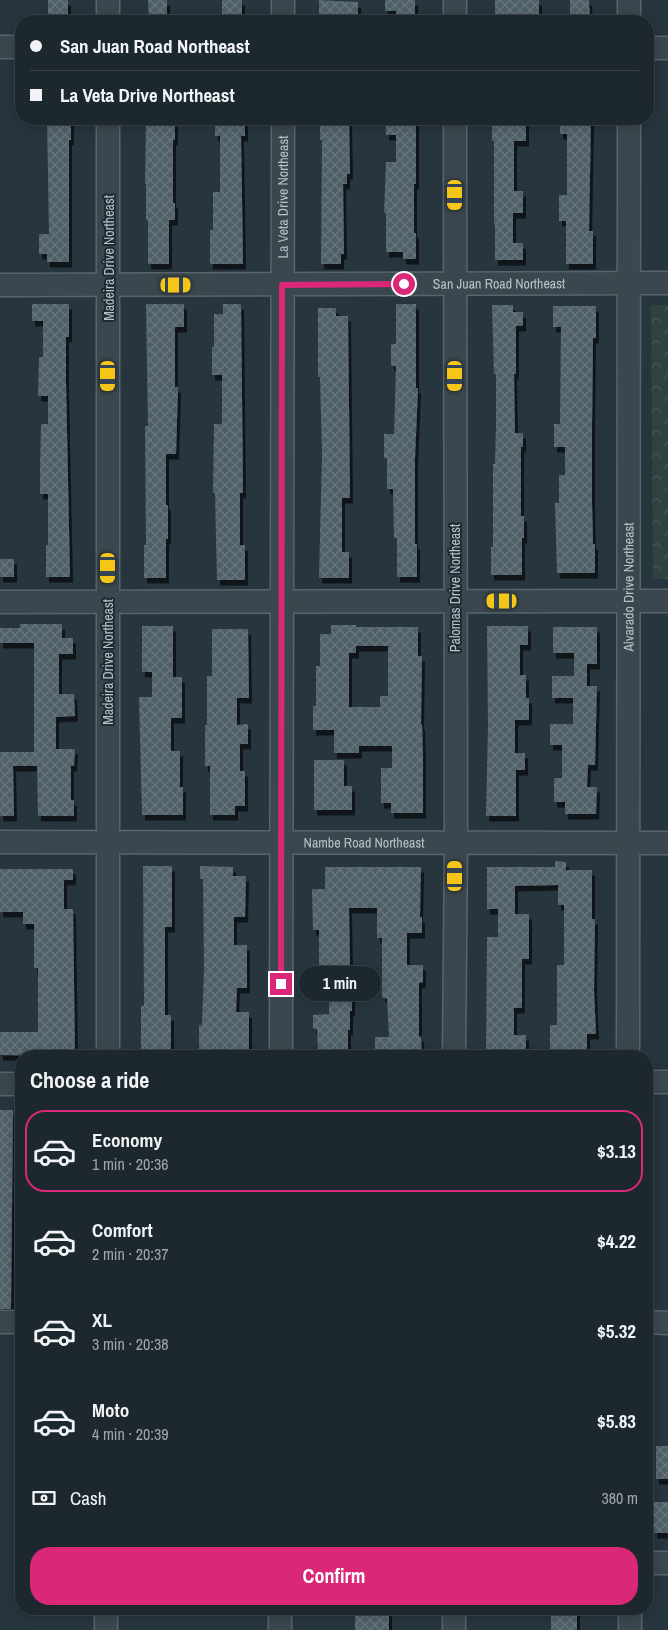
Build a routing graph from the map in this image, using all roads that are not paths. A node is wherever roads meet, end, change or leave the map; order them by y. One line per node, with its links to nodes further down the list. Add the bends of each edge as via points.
1 (108, 0): 5 (street)
2 (283, 0): 6 (street)
3 (455, 0): 7 (street)
4 (629, 0): 8 (street)
5 (108, 15)
6 (283, 15)
7 (455, 15)
8 (629, 15)
9 (0, 47): 10 (street)
10 (15, 47)
11 (654, 48): 12 (street)
12 (668, 48)
13 (108, 125): 21 (street, Madeira Drive Northeast)
14 (283, 125): 22 (street, La Veta Drive Northeast)
15 (455, 125): 19 (street, Palomas Drive Northeast)
16 (629, 125): 17 (street, Alvarado Drive Northeast)
17 (628, 283): 18 (street, San Juan Road Northeast); 19 (street, San Juan Road Northeast); 25 (street, Alvarado Drive Northeast)
18 (668, 283)
19 (455, 284): 22 (street, San Juan Road Northeast); 24 (street, Palomas Drive Northeast)
20 (0, 285): 21 (street, San Juan Road Northeast)
21 (109, 285): 22 (street, San Juan Road Northeast); 28 (street, Madeira Drive Northeast)
22 (282, 285): 23 (street, La Veta Drive Northeast)
23 (281, 600): 24 (street); 28 (street); 31 (street, La Veta Drive Northeast)
24 (455, 601): 25 (street); 32 (street, Palomas Drive Northeast)
25 (628, 601): 26 (street); 33 (street, Alvarado Drive Northeast)
26 (668, 601)
27 (0, 602): 28 (street)
28 (108, 602): 30 (street, Madeira Drive Northeast)
29 (0, 842): 30 (street, Nambe Road Northeast)
30 (108, 842): 31 (street, Nambe Road Northeast); 35 (street, Madeira Drive Northeast)
31 (281, 842): 32 (street, Nambe Road Northeast); 36 (street, La Veta Drive Northeast)
32 (456, 843): 33 (street, Nambe Road Northeast); 37 (street, Palomas Drive Northeast)
33 (629, 843): 34 (street, Nambe Road Northeast); 38 (street, Alvarado Drive Northeast)
34 (668, 843)
35 (108, 1050)
36 (281, 1050)
37 (454, 1050)
38 (628, 1050)
39 (653, 1082): 40 (street)
40 (668, 1082)
41 (0, 1084): 42 (street)
42 (15, 1084)
43 (0, 1322): 44 (street)
44 (15, 1322)
45 (653, 1322): 46 (street)
46 (668, 1322)
47 (668, 1562): 48 (street)
48 (653, 1563)
49 (106, 1615): 53 (street)
50 (280, 1615): 54 (street)
51 (454, 1615): 55 (street)
52 (630, 1615): 56 (street)
53 (106, 1630)
54 (280, 1630)
55 (454, 1630)
56 (630, 1630)

